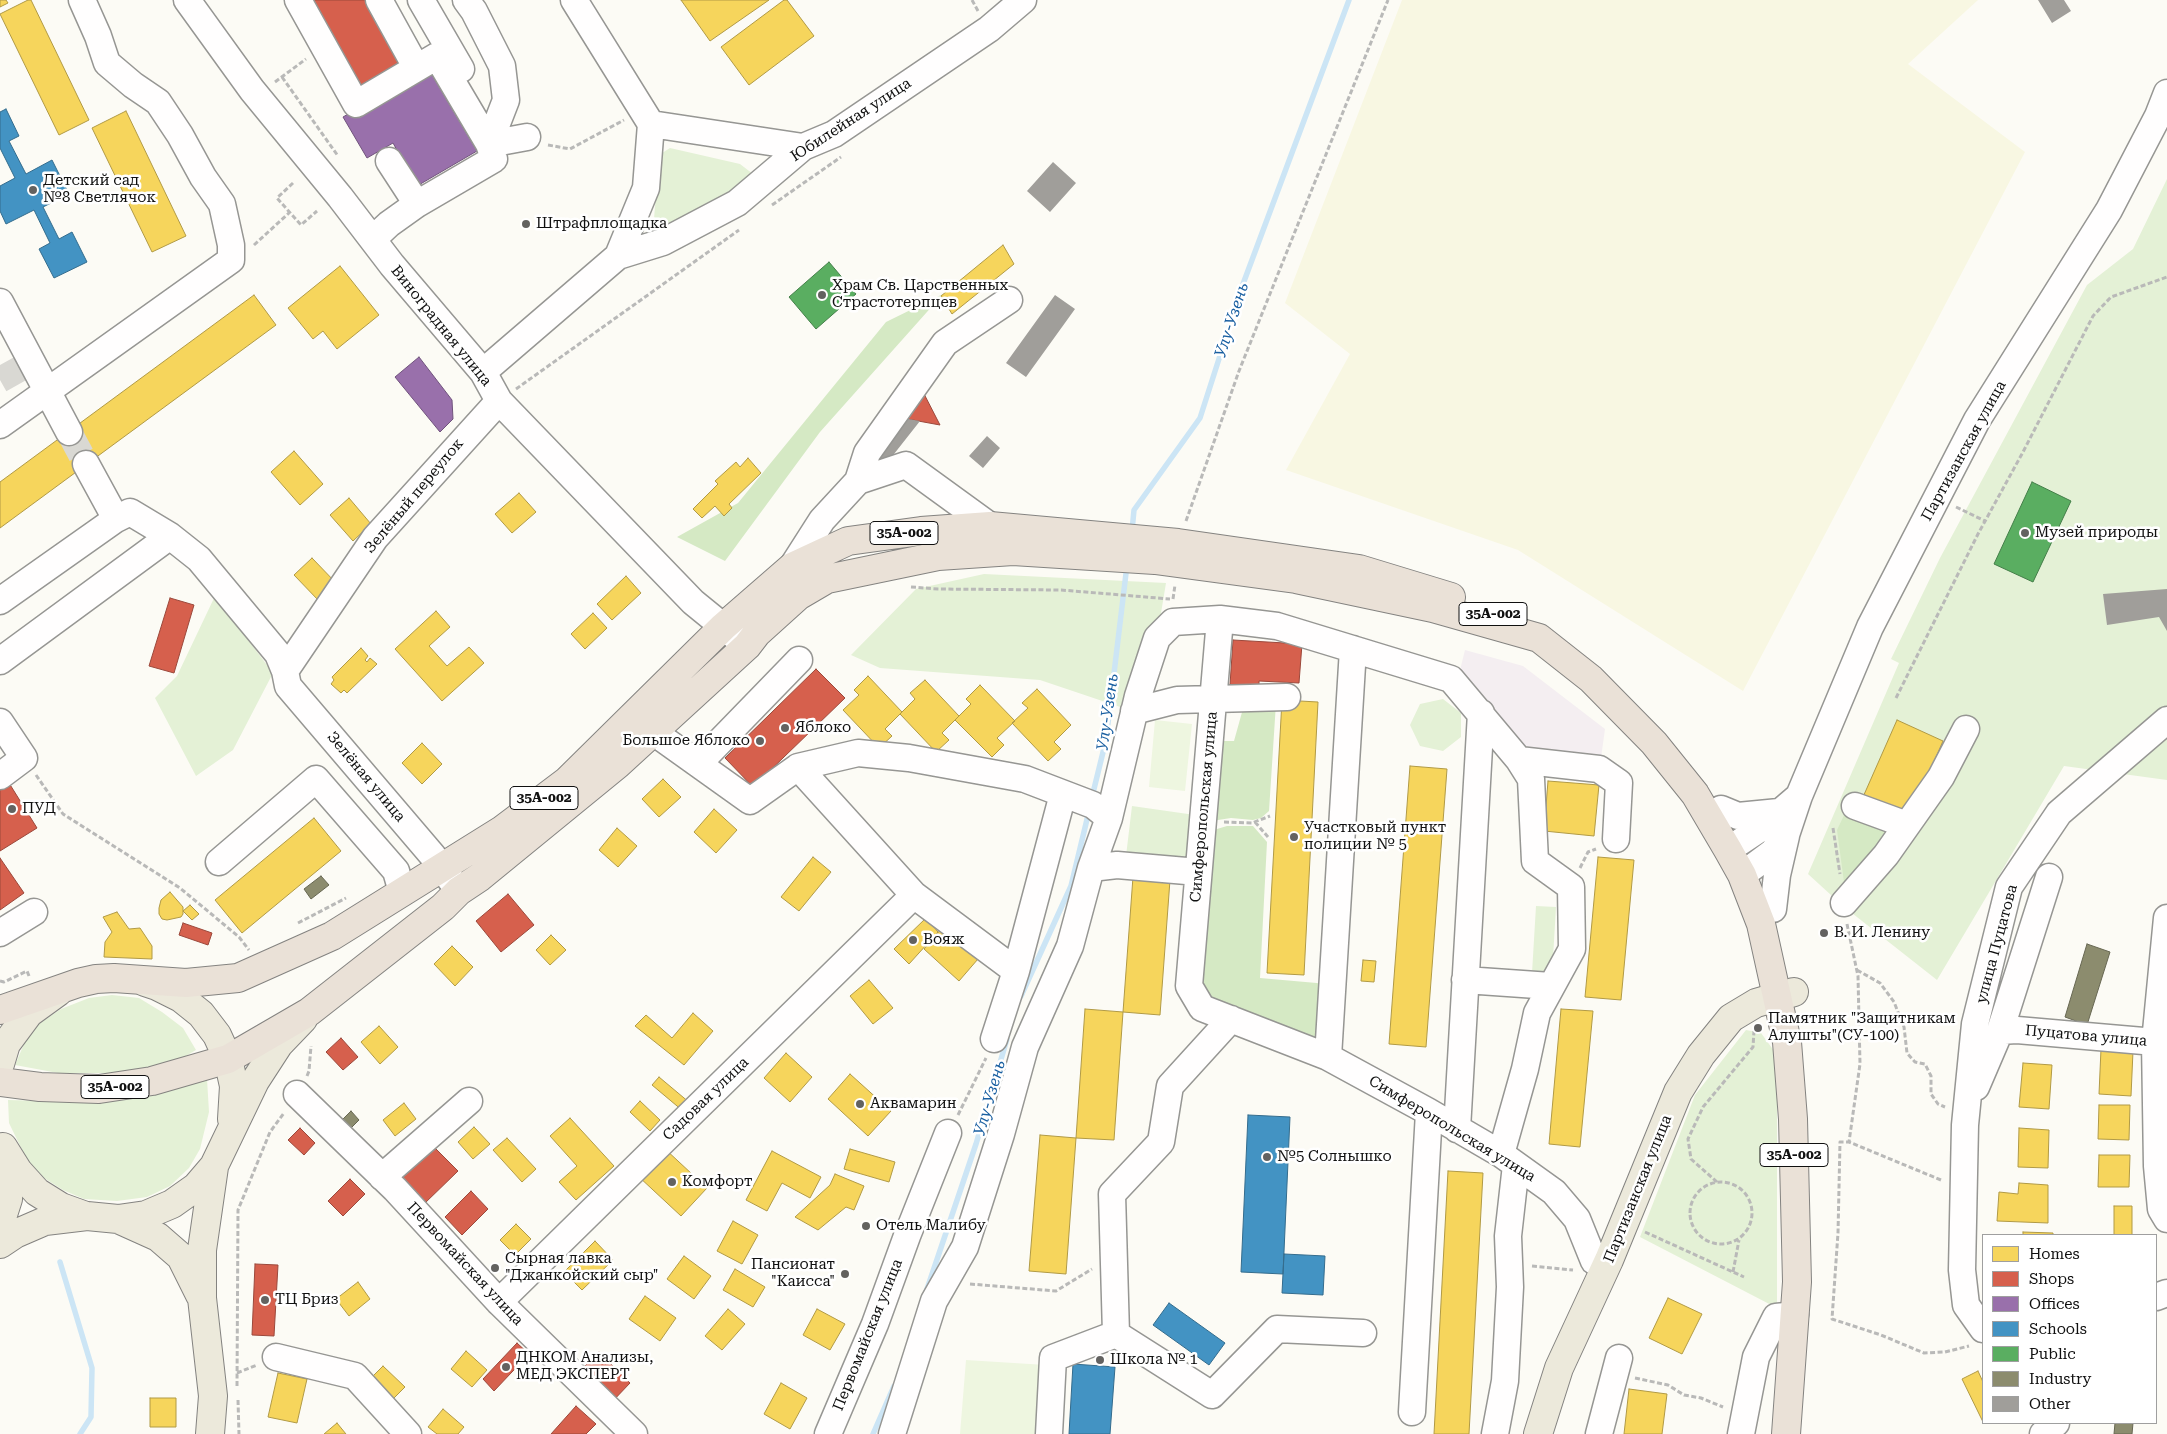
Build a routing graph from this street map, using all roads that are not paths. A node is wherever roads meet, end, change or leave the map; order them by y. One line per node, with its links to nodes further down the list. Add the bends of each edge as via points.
1 (82, 0): 22 (street, via 107,63 158,102 222,204 231,260)
2 (187, 0): 17 (street, Виноградная улица, via 257,96)
3 (298, 0): 9 (street, via 356,104)
4 (379, 0): 9 (street)
5 (421, 0): 12 (street)
6 (466, 0): 12 (street, via 502,66 506,100)
7 (574, 0): 11 (street)
8 (1023, 0): 14 (street, Юбилейная улица, via 989,29 834,134)
9 (416, 67): 12 (street, via 437,56)
10 (2167, 93): 58 (street, Партизанская улица, via 2109,210 1977,420 1870,627 1799,796)
11 (647, 118): 14 (street); 18 (street, via 646,188)
12 (492, 136): 13 (street); 16 (street, via 494,159)
13 (527, 137)
14 (803, 147): 18 (street, Юбилейная улица, via 738,203 663,242)
15 (389, 161): 16 (street)
16 (417, 204): 17 (street)
17 (372, 239): 21 (street, Виноградная улица)
18 (618, 256): 21 (street, Юбилейная улица)
19 (1009, 300): 27 (street, via 946,343 867,453)
20 (0, 302): 22 (street)
21 (483, 372): 23 (street, Виноградная улица)
22 (48, 392): 24 (street); 25 (street)
23 (499, 400): 36 (street, Виноградная улица, via 693,602); 41 (street, Зелёный переулок, via 375,538)
24 (0, 425)
25 (69, 432)
26 (86, 464): 28 (street)
27 (858, 481): 29 (street, via 906,465); 33 (street, via 822,520)
28 (116, 519): 30 (street, Зелёная улица, via 130,512); 34 (street)
29 (990, 526): 31 (highway, 35А-002); 33 (highway, 35А-002, via 848,541)
30 (170, 536): 40 (street); 41 (street, Зелёная улица, via 199,559 278,654)
31 (1113, 547): 32 (highway, 35А-002); 37 (highway, 35А-002, via 938,556 827,579 798,596)
32 (1164, 548): 57 (highway, 35А-002, via 1359,569 1444,593 1536,630 1571,652 1611,686 1687,765); 61 (highway, via 1433,608 1539,638 1591,679 1654,743)
33 (792, 567): 36 (highway, 35А-002)
34 (0, 601)
35 (1220, 619): 38 (street, via 1277,626); 43 (street, Симферопольская улица); 44 (street, via 1173,611 1156,638)
36 (723, 627): 37 (street, Виноградная улица); 64 (highway, 35А-002, via 567,781 502,830)
37 (747, 646): 49 (highway)
38 (1353, 649): 45 (street, via 1451,678); 88 (street)
39 (799, 660): 51 (street)
40 (0, 661)
41 (287, 679): 64 (street, Зелёная улица)
42 (1287, 697): 43 (street)
43 (1214, 699): 44 (street, via 1177,700); 66 (street, Симферопольская улица)
44 (1134, 711): 56 (street)
45 (1481, 713): 50 (street); 78 (street)
46 (2167, 720): 94 (street, улица Пуцатова, via 2059,813 2009,887)
47 (0, 722): 53 (street, via 24,758)
48 (1966, 729): 59 (street, via 1941,777)
49 (652, 731): 51 (street); 68 (highway, via 617,765)
50 (1519, 760): 60 (street, via 1599,769 1619,783); 79 (street, via 1531,780 1535,861 1571,887 1572,948)
51 (699, 763): 52 (street, via 750,801)
52 (798, 767): 54 (street, via 858,753 1025,778); 70 (street)
53 (0, 776)
54 (1063, 794): 56 (street); 76 (street)
55 (1854, 806): 59 (street)
56 (1096, 809): 63 (street)
57 (1721, 809): 58 (street, via 1738,816); 61 (highway, 35А-002)
58 (1783, 824): 61 (street, Партизанская улица); 65 (street, Партизанская улица, via 1773,852); 73 (street, via 1777,875)
59 (1907, 825): 71 (street, via 1886,855)
60 (1616, 839)
61 (1735, 846): 65 (highway)
62 (219, 862): 69 (street, via 316,780 396,871)
63 (1091, 868): 66 (street, via 1117,865); 123 (street, via 1070,946 1025,1047 1002,1134 965,1247 934,1301)
64 (442, 869): 68 (street, Зелёная улица); 69 (highway)
65 (1748, 870): 73 (highway)
66 (1198, 872): 84 (street, Симферопольская улица, via 1189,986 1202,1008)
67 (2049, 877): 85 (street, улица Пуцатова, via 2027,946)
68 (459, 891): 83 (highway)
69 (402, 892): 77 (highway, via 332,936 238,978 186,983)
70 (914, 895): 76 (street); 110 (street, Садовая улица)
71 (1844, 903)
72 (34, 912): 75 (street)
73 (1767, 916): 81 (highway, 35А-002)
74 (2167, 918): 87 (street)
75 (0, 933)
76 (1016, 971): 86 (street)
77 (132, 979): 80 (highway, via 96,979); 89 (main road, via 158,986 201,1014 217,1035)
78 (1466, 980): 79 (street); 96 (street)
79 (1552, 986): 100 (street, via 1537,1013)
80 (61, 990): 82 (highway); 90 (main road, via 29,1012 6,1044)
81 (1776, 997): 108 (main road, Партизанская улица, via 1731,1018 1701,1055 1678,1092); 111 (highway, 35А-002, via 1787,1042 1793,1119); 130 (highway, via 1804,1034 1814,1273)
82 (0, 1010)
83 (309, 1012): 89 (highway, 35А-002); 98 (main road, via 279,1044 260,1073)
84 (1231, 1020): 88 (street, Симферопольская улица); 113 (street, via 1170,1086 1161,1142 1112,1194)
85 (2009, 1030): 87 (street, Пуцатова улица); 94 (street, улица Пуцатова)
86 (994, 1039)
87 (2155, 1042): 105 (street, via 2157,1166 2160,1209)
88 (1328, 1057): 95 (street, Симферопольская улица)
89 (228, 1059): 91 (highway, 35А-002, via 152,1081 99,1089); 98 (main road, via 234,1086 234,1113)
90 (0, 1064)
91 (0, 1082)
92 (297, 1094): 102 (street, Первомайская улица)
93 (469, 1101): 102 (street)
94 (1957, 1109): 114 (street, улица Пуцатова, via 1964,1189 1962,1270 1966,1305)
95 (1428, 1112): 96 (street, Симферопольская улица); 117 (street)
96 (1457, 1129): 100 (street, Симферопольская улица)
97 (948, 1133): 122 (street, Первомайская улица, via 875,1324)
98 (227, 1140): 101 (main road)
99 (2, 1142): 103 (main road, via 18,1171 37,1192 61,1207); 106 (main road, via 9,1178 6,1210)
100 (1508, 1160): 108 (street, Симферопольская улица, via 1554,1192 1577,1219 1594,1260); 125 (street, via 1510,1287 1505,1381)
101 (214, 1166): 104 (main road, via 196,1188 172,1204 146,1215); 109 (main road, via 202,1250)
102 (382, 1177): 110 (street, Первомайская улица)
103 (87, 1216): 104 (main road); 107 (main road, via 45,1222)
104 (118, 1219): 109 (main road, via 158,1237 181,1257)
105 (2167, 1220)
106 (0, 1224)
107 (0, 1244)
108 (1606, 1266): 126 (main road, Партизанская улица, via 1559,1368)
109 (202, 1298): 119 (main road, via 212,1396)
110 (499, 1302): 121 (street, Первомайская улица)
111 (1795, 1316): 128 (street, via 1776,1317 1756,1357); 129 (highway, 35А-002)
112 (1363, 1333): 113 (street, via 1277,1329 1212,1395)
113 (1116, 1334): 124 (street, via 1053,1358)
114 (1976, 1338)
115 (276, 1357): 120 (street, via 355,1376)
116 (1617, 1365): 127 (street)
117 (1412, 1412)
118 (2055, 1424): 131 (street)
119 (210, 1434)
120 (408, 1434)
121 (634, 1434)
122 (828, 1434)
123 (892, 1434)
124 (1049, 1434)
125 (1495, 1434)
126 (1538, 1434)
127 (1599, 1434)
128 (1741, 1434)
129 (1786, 1434)
130 (1800, 1434)
131 (2043, 1434)

